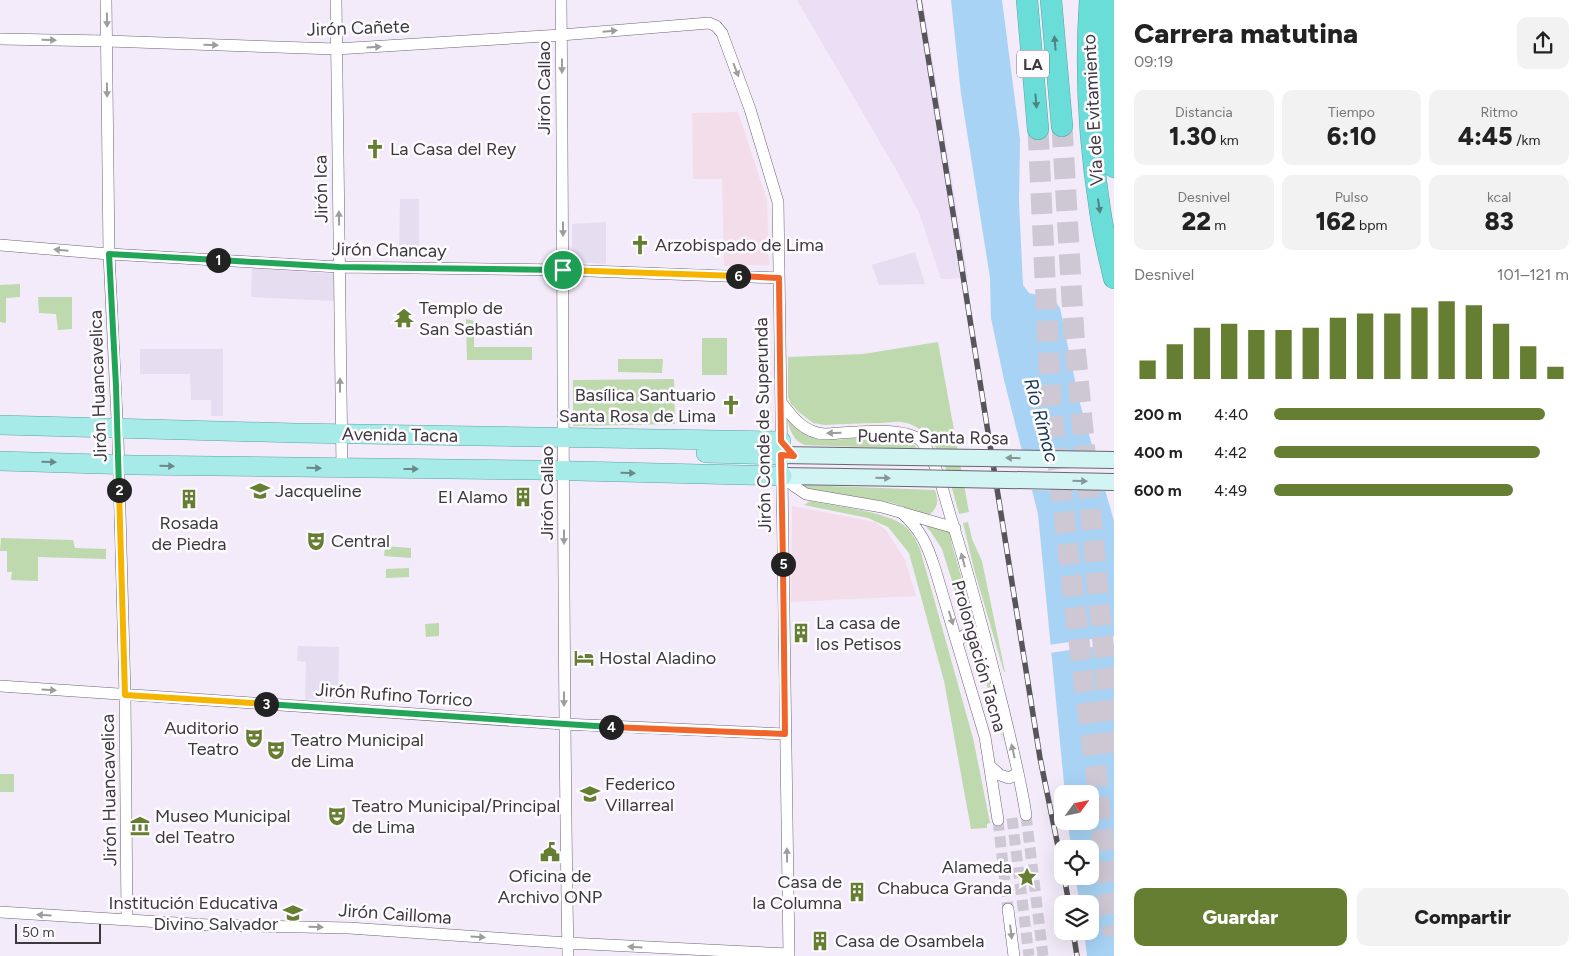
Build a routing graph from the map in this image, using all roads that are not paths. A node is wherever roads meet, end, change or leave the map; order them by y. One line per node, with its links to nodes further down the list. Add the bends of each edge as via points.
1 (106, 0): 11 (street, Jirón Huancavelica, one-way to 11)
2 (336, 0): 12 (street, Jirón Ica)
3 (561, 0): 9 (street, Jirón Callao)
4 (1027, 0): 14 (highway, LA, one-way to 14)
5 (1051, 0): 13 (highway, LA, one-way to 5)
6 (1104, 1): 8 (highway); 15 (highway, Vía de Evitamiento); 21 (highway, Vía de Evitamiento, one-way to 21, via 1087,37 1090,125 1100,212)
7 (716, 26): 9 (street, Jirón Cañete, one-way to 7, via 709,23); 20 (street, Jirón Conde de Superunda, one-way to 20, via 722,33 750,109 778,202)
8 (1114, 31)
9 (562, 35): 12 (street, Jirón Cañete, one-way to 9); 19 (street, Jirón Callao, one-way to 19)
10 (0, 39): 11 (street, Jirón Cañete, one-way to 11)
11 (107, 41): 12 (street, Jirón Cañete, one-way to 12); 17 (street, Jirón Huancavelica, one-way to 17)
12 (336, 49): 18 (street, Jirón Ica, one-way to 12)
13 (1062, 126)
14 (1038, 129)
15 (1114, 167)
16 (0, 245): 17 (street, Jirón Chancay, one-way to 16)
17 (109, 254): 18 (street, Jirón Chancay); 24 (street, Jirón Huancavelica)
18 (339, 267): 19 (street, Jirón Chancay); 26 (street, Jirón Ica, one-way to 18)
19 (563, 270): 20 (street, Jirón Chancay); 27 (street, Jirón Callao)
20 (779, 278): 22 (street, Jirón Conde de Superunda)
21 (1114, 278)
22 (781, 402): 28 (street, Jirón Conde de Superunda); 37 (street, Prolongación Tacna, one-way to 22, via 929,454 915,437 890,431 813,432 799,423)
23 (0, 425): 24 (main road, Avenida Tacna)
24 (118, 434): 25 (main road, Avenida Tacna); 26 (main road, Avenida Tacna); 31 (street, Jirón Huancavelica)
25 (0, 435)
26 (341, 440): 27 (main road, Avenida Tacna); 32 (street, Jirón Ica)
27 (564, 444): 28 (main road, Avenida Tacna); 33 (street, Jirón Callao)
28 (785, 451): 29 (main road, Puente Santa Rosa, one-way to 28, bridge, via 908,457); 34 (street, Jirón Conde de Superunda)
29 (1114, 460)
30 (0, 461): 31 (main road, Avenida Tacna, one-way to 31)
31 (118, 468): 32 (main road, Avenida Tacna, one-way to 32); 41 (street, Jirón Huancavelica)
32 (342, 468): 33 (main road, Avenida Tacna, one-way to 33)
33 (564, 472): 34 (main road, Avenida Tacna, one-way to 34); 42 (street, Jirón Callao, one-way to 42)
34 (782, 476): 35 (main road, one-way to 35, bridge); 36 (street, via 806,494); 43 (street, Jirón Conde de Superunda)
35 (1114, 482)
36 (901, 512): 37 (street); 39 (street, Prolongación Tacna, one-way to 39, via 919,530 928,546)
37 (955, 528): 38 (street, Prolongación Tacna, one-way to 37)
38 (984, 636): 39 (street, via 970,632); 45 (street, Prolongación Tacna, one-way to 38)
39 (958, 641): 44 (street, Prolongación Tacna)
40 (0, 686): 41 (street, Jirón Rufino Torrico, one-way to 41)
41 (125, 695): 42 (street, Jirón Rufino Torrico); 50 (street, Jirón Huancavelica)
42 (564, 724): 43 (street, Jirón Rufino Torrico); 51 (street, Jirón Callao)
43 (785, 734): 52 (street, Jirón Conde de Superunda, one-way to 43)
44 (990, 766): 45 (street, via 1009,778); 47 (street, Prolongación Tacna)
45 (1018, 774): 46 (street, Prolongación Tacna)
46 (1026, 816)
47 (998, 820)
48 (1008, 909): 54 (street, one-way to 54)
49 (0, 912): 50 (street, Jirón Cailloma, one-way to 49)
50 (127, 920): 51 (street, Jirón Cailloma, one-way to 51, via 349,928)
51 (568, 943): 52 (street, Jirón Cailloma, one-way to 51); 53 (street, Jirón Callao)
52 (789, 955)
53 (568, 956)
54 (1014, 956)

